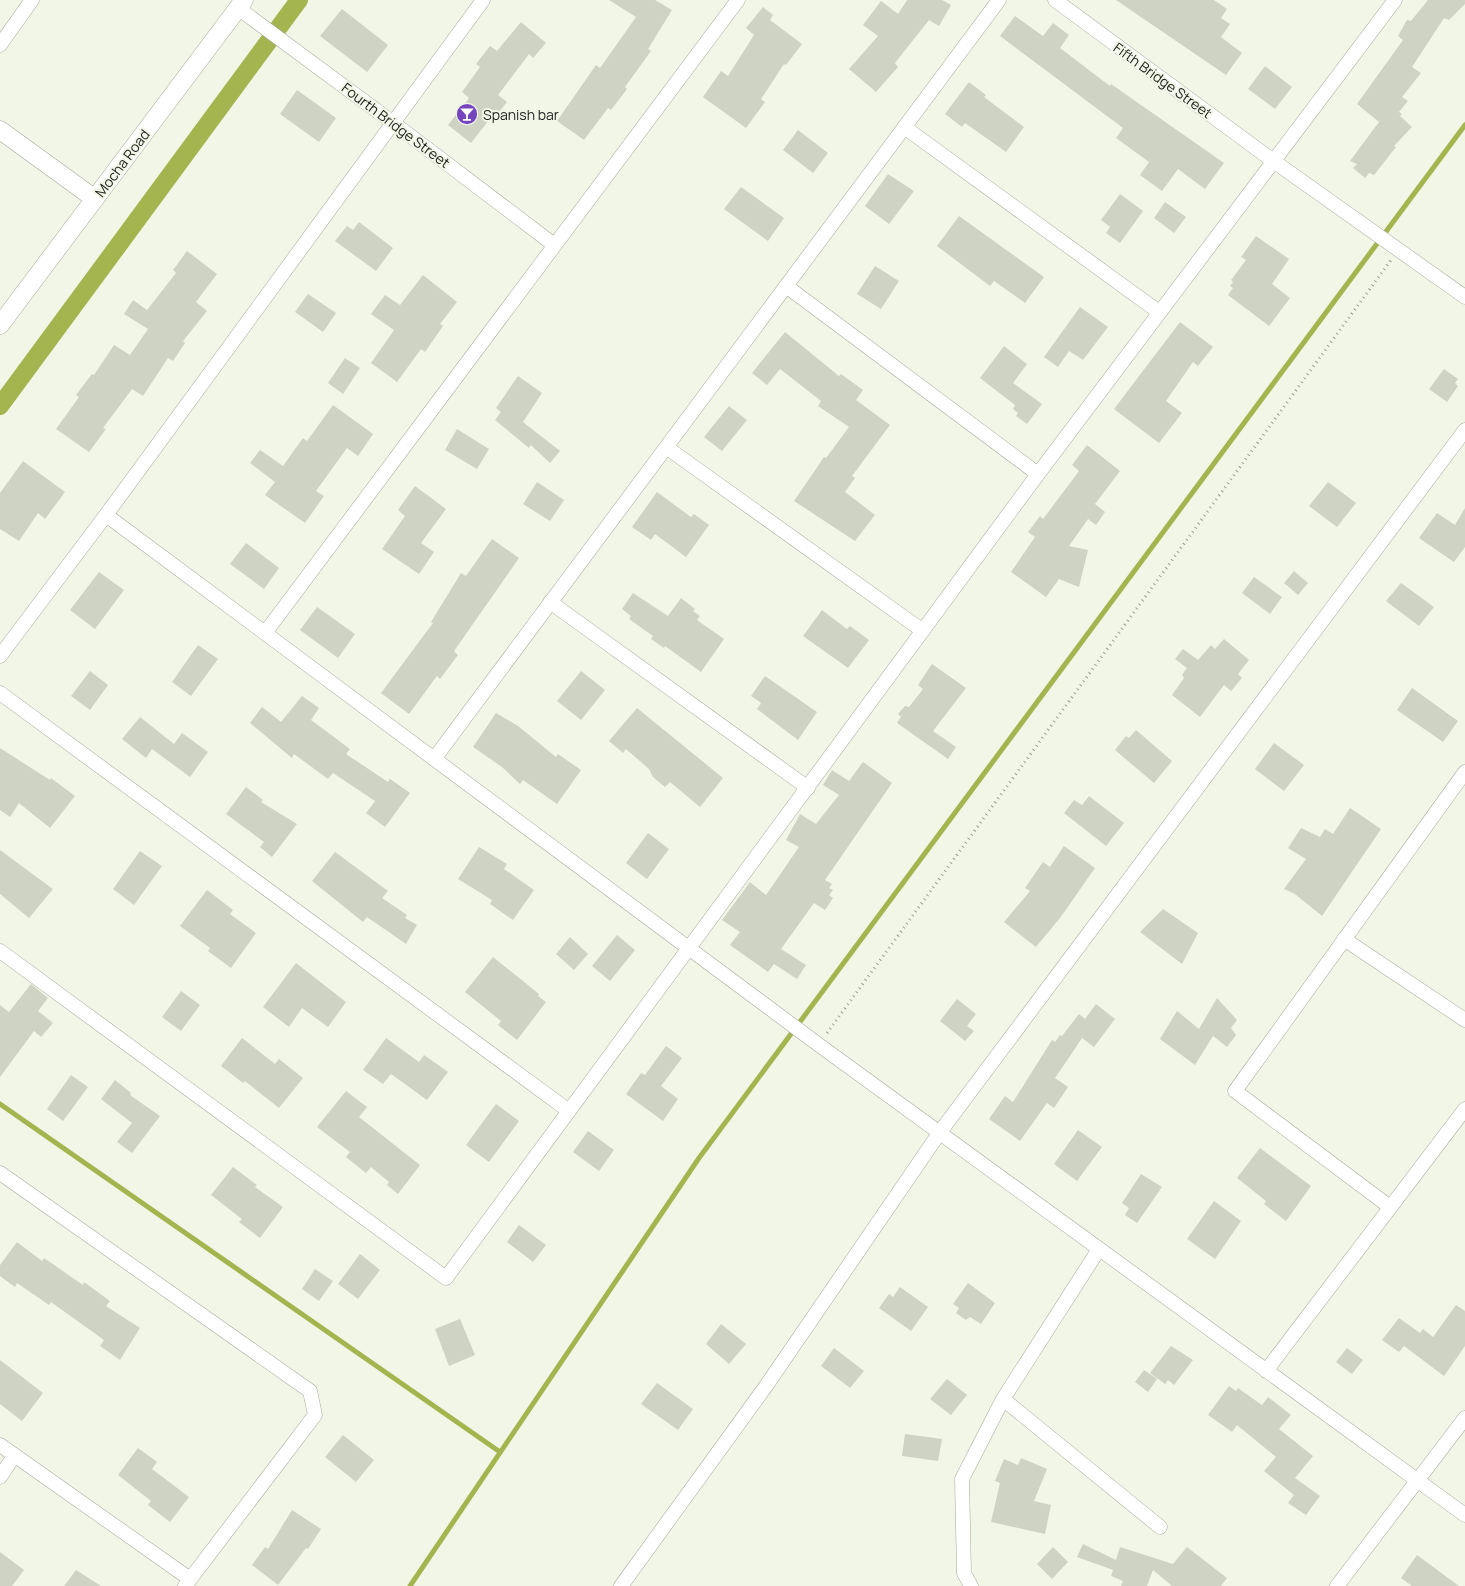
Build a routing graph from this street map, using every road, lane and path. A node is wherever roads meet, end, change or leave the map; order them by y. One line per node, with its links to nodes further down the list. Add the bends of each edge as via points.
1 (32, 0): 8 (street)
2 (483, 0): 9 (street)
3 (738, 0): 14 (street)
4 (999, 0): 10 (street)
5 (1055, 0): 12 (street, Fifth Bridge Street)
6 (1395, 0): 12 (street)
7 (241, 4): 9 (street, Fourth Bridge Street, via 255,21); 13 (street, Mocha Road)
8 (0, 45)
9 (392, 122): 14 (street, Fourth Bridge Street); 23 (street)
10 (904, 127): 16 (street); 18 (street)
11 (0, 130): 13 (street)
12 (1272, 160): 15 (street, Fifth Bridge Street); 18 (street)
13 (95, 199): 19 (street, Mocha Road)
14 (553, 244): 26 (street)
15 (1398, 250): 17 (street, Fifth Bridge Street); 36 (path)
16 (786, 286): 21 (street); 22 (street)
17 (1465, 297)
18 (1159, 312): 22 (street)
19 (0, 325)
20 (1465, 430): 39 (street)
21 (666, 447): 24 (street); 25 (street)
22 (1038, 474): 25 (street)
23 (106, 515): 26 (street); 27 (street)
24 (550, 602): 29 (street); 31 (street)
25 (923, 631): 31 (street)
26 (265, 633): 29 (street)
27 (0, 656)
28 (0, 693): 38 (street)
29 (434, 759): 33 (street)
30 (1465, 772): 32 (street)
31 (808, 788): 33 (street)
32 (1344, 939): 35 (street); 41 (street, via 1235,1091)
33 (689, 948): 36 (street); 38 (street)
34 (0, 952): 38 (street, via 446,1278)
35 (1465, 1020)
36 (819, 1045): 39 (street)
37 (1465, 1109): 41 (street)
38 (569, 1111)
39 (940, 1132): 42 (street); 53 (street, via 766,1386)
40 (0, 1173): 52 (street, via 310,1391 315,1415)
41 (1390, 1207): 43 (street)
42 (1099, 1249): 43 (street); 44 (street)
43 (1266, 1371): 49 (street)
44 (1003, 1399): 51 (street); 54 (street, via 962,1479 964,1573)
45 (1465, 1418): 49 (street)
46 (0, 1445): 47 (street)
47 (14, 1456): 48 (street); 52 (street)
48 (0, 1477)
49 (1416, 1481): 50 (street); 55 (street)
50 (1465, 1515)
51 (1160, 1527)
52 (188, 1582)
53 (622, 1586)
54 (971, 1586)
55 (1337, 1586)

